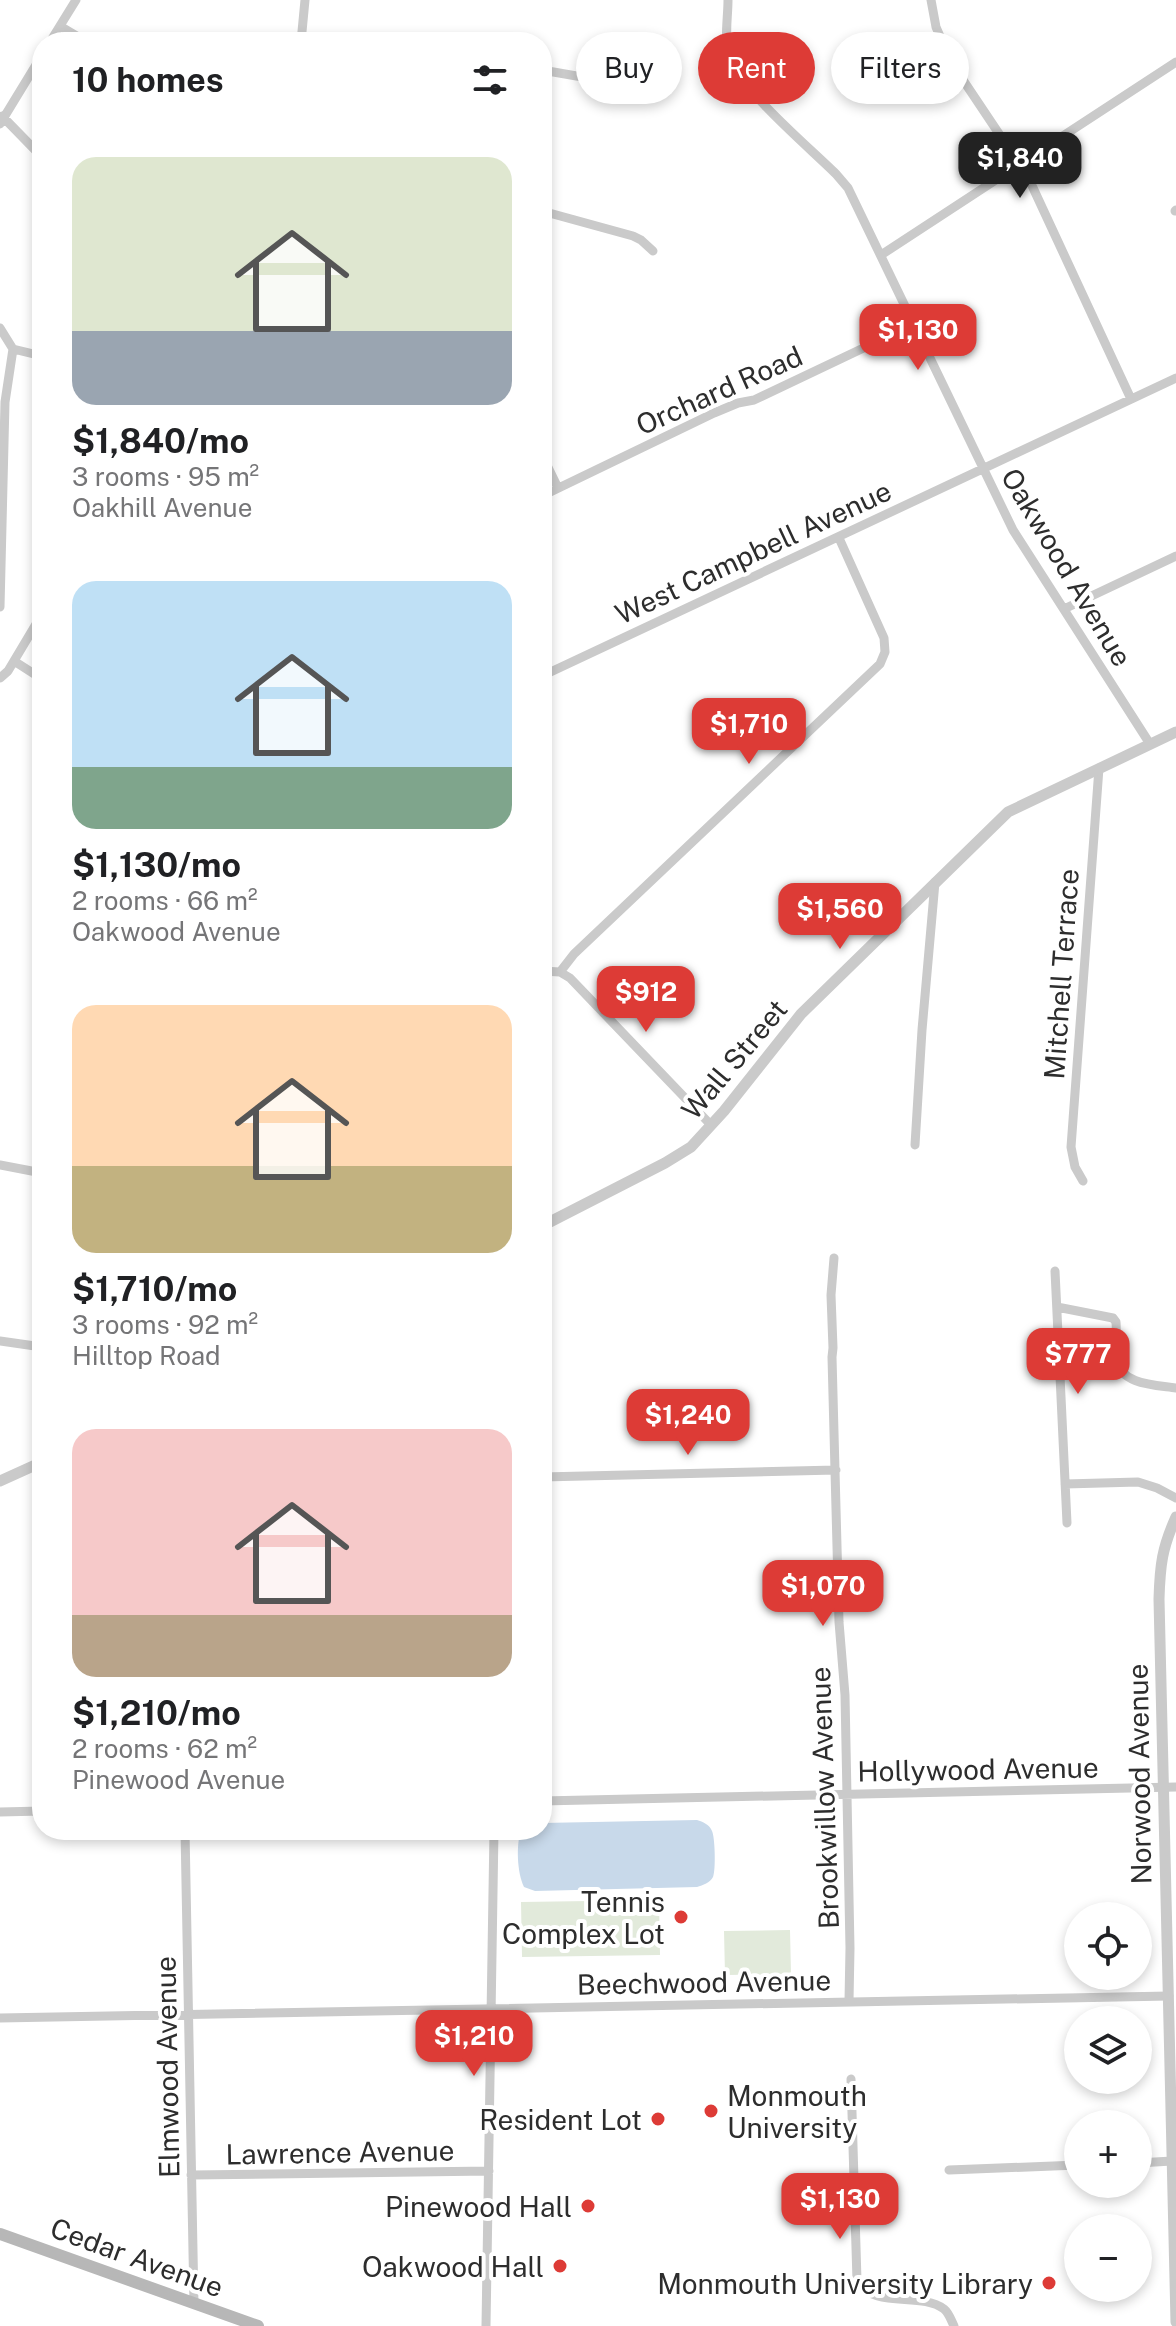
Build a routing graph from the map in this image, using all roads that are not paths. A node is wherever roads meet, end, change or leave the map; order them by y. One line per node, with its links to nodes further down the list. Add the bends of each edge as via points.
1 (76, 0): 5 (street)
2 (305, 0): 8 (street)
3 (728, 0): 18 (street, Oakwood Avenue, via 727,46 735,70 843,181)
4 (931, 0): 15 (street, via 951,62)
5 (60, 26): 6 (street); 7 (street)
6 (56, 32)
7 (70, 32)
8 (302, 32)
9 (1176, 62): 15 (street)
10 (32, 71): 13 (street)
11 (552, 72): 12 (street)
12 (576, 76)
13 (1, 119): 14 (street)
14 (32, 148)
15 (1019, 164): 18 (street); 24 (street)
16 (552, 214): 17 (street, via 633,236)
17 (653, 251)
18 (881, 255): 19 (street, Oakwood Avenue)
19 (914, 324): 25 (street, Oakwood Avenue); 27 (street, Orchard Road)
20 (0, 328): 21 (street)
21 (13, 349): 22 (street); 31 (street, via 5,402)
22 (32, 354)
23 (1176, 378): 24 (street, West Campbell Avenue)
24 (1131, 399): 25 (street, West Campbell Avenue)
25 (983, 469): 29 (street, West Campbell Avenue); 32 (street, Oakwood Avenue, via 1013,530)
26 (552, 476): 27 (street)
27 (558, 488): 28 (street, Orchard Road)
28 (552, 491)
29 (839, 538): 35 (street, West Campbell Avenue); 43 (street, via 884,638 880,664)
30 (1176, 556): 32 (street)
31 (0, 607)
32 (1064, 609): 39 (street, Oakwood Avenue)
33 (32, 631): 34 (street)
34 (14, 661): 36 (street); 37 (street)
35 (552, 671)
36 (32, 673)
37 (0, 678)
38 (1176, 732): 39 (street, Wall Street)
39 (1150, 744): 40 (street, Wall Street)
40 (1099, 768): 41 (street, Wall Street, via 1008,812); 48 (street, Mitchell Terrace, via 1071,1147)
41 (935, 882): 44 (street, Wall Street, via 801,1014); 45 (street)
42 (552, 972): 43 (street)
43 (560, 972): 44 (street)
44 (710, 1124): 49 (street, Wall Street, via 678,1155)
45 (915, 1145)
46 (0, 1165): 47 (street)
47 (32, 1171)
48 (1083, 1181)
49 (552, 1221)
50 (834, 1258): 59 (street, Brookwillow Avenue)
51 (1055, 1271): 52 (street)
52 (1057, 1307): 53 (street); 56 (street, via 1113,1318)
53 (1058, 1336): 56 (street); 62 (street)
54 (0, 1341): 55 (street)
55 (32, 1346)
56 (1117, 1347): 57 (street, via 1118,1365 1127,1376)
57 (1176, 1388)
58 (32, 1467): 61 (street)
59 (836, 1470): 60 (street); 67 (street, Brookwillow Avenue)
60 (552, 1477)
61 (0, 1481)
62 (1065, 1484): 63 (street, via 1138,1482); 65 (street)
63 (1176, 1498)
64 (1176, 1517): 66 (street, Norwood Avenue, via 1160,1563)
65 (1067, 1523)
66 (1170, 1788): 67 (street, Hollywood Avenue); 73 (street, Norwood Avenue)
67 (847, 1794): 68 (street, Hollywood Avenue); 74 (street, Brookwillow Avenue)
68 (552, 1801)
69 (32, 1811): 70 (street)
70 (0, 1812)
71 (185, 1840): 76 (street, Elmwood Avenue)
72 (494, 1840): 75 (street)
73 (1169, 1996): 74 (street, Beechwood Avenue); 79 (street, Norwood Avenue)
74 (849, 2001): 75 (street, Beechwood Avenue)
75 (491, 2008): 76 (street, Beechwood Avenue); 83 (street)
76 (189, 2014): 77 (street, Beechwood Avenue); 84 (street, Elmwood Avenue)
77 (0, 2018)
78 (851, 2079): 91 (street, via 857,2281 878,2296 946,2310)
79 (1172, 2161): 80 (street); 86 (street, Norwood Avenue)
80 (1152, 2162)
81 (1064, 2166): 82 (street)
82 (949, 2170)
83 (489, 2171): 84 (street, Lawrence Avenue); 90 (street)
84 (191, 2175): 87 (street, Elmwood Avenue)
85 (0, 2234): 87 (main road, Cedar Avenue)
86 (1176, 2285): 88 (street, Norwood Avenue)
87 (194, 2304): 89 (main road, Cedar Avenue)
88 (1176, 2322)
89 (258, 2326)
90 (486, 2326)
91 (954, 2326)

